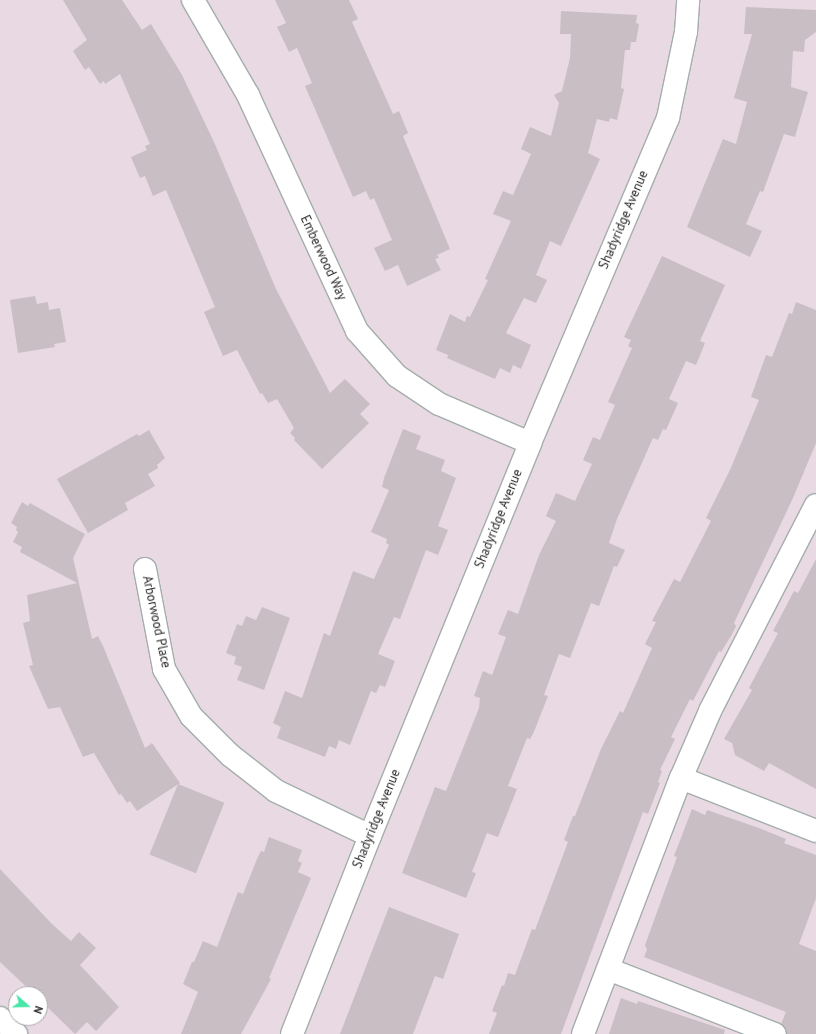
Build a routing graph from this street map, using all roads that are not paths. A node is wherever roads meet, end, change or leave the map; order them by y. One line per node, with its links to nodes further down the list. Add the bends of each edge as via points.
1 (193, 0): 3 (street, Emberwood Way, via 248,95 357,332 397,376 439,404)
2 (688, 0): 3 (street, Shadyridge Avenue, via 686,32 668,118)
3 (530, 443): 8 (street, Shadyridge Avenue)
4 (816, 505): 6 (street, via 711,709)
5 (146, 569): 8 (street, Arborwood Place, via 164,669 191,716 230,755 276,791)
6 (681, 778): 7 (street); 9 (street)
7 (816, 831)
8 (370, 836): 12 (street, Shadyridge Avenue)
9 (608, 969): 13 (street); 14 (street)
10 (0, 1018): 11 (street)
11 (16, 1034)
12 (292, 1034)
13 (583, 1034)
14 (775, 1034)

